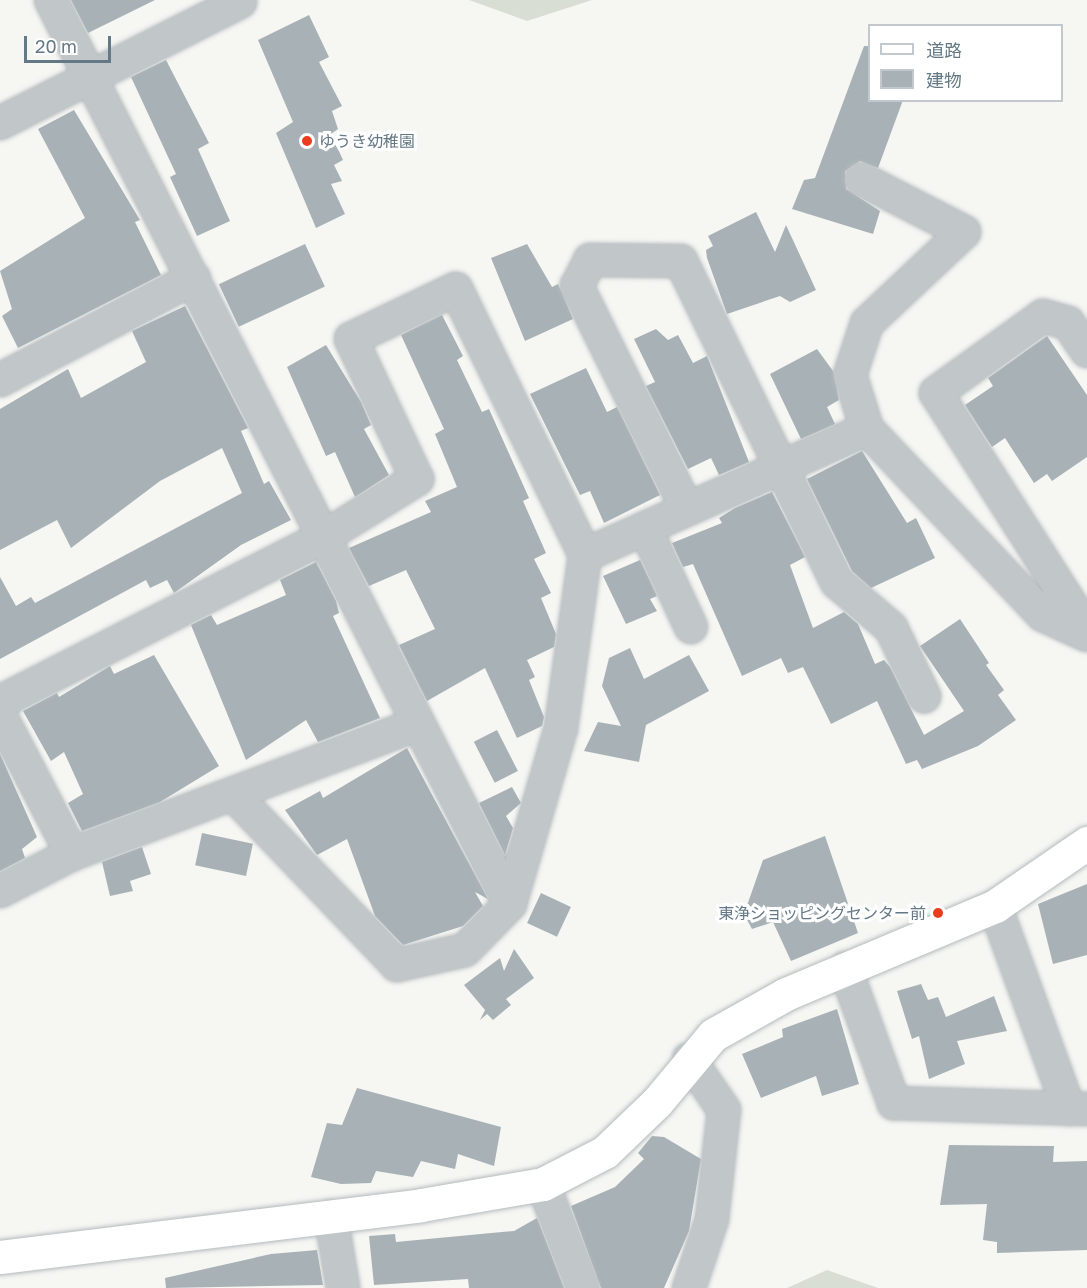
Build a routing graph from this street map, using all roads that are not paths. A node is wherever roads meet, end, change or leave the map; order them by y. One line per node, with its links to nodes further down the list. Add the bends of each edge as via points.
1 (51, 0): 3 (street)
2 (240, 2): 3 (street)
3 (91, 77): 4 (street); 6 (street)
4 (0, 123)
5 (861, 179): 9 (street, via 964,232 867,323 850,375)
6 (194, 278): 8 (street); 13 (street)
7 (1087, 351): 16 (street, via 1068,323 1043,315 936,393)
8 (0, 380)
9 (867, 429): 10 (street); 17 (street, via 1043,615)
10 (781, 467): 11 (street); 11 (street, via 681,261 590,260 577,286); 18 (street, via 837,582 891,628)
11 (687, 509): 12 (street)
12 (645, 528): 14 (street); 15 (street)
13 (324, 537): 14 (street, via 417,479 351,339 456,289); 19 (street); 21 (street)
14 (585, 555): 26 (street, via 561,728)
15 (691, 627)
16 (1087, 630)
17 (1087, 635)
18 (924, 696)
19 (0, 702)
20 (0, 715): 24 (street)
21 (417, 724): 22 (street); 26 (street)
22 (234, 794): 24 (street); 26 (street, via 397,965 465,950)
23 (1087, 843): 27 (street)
24 (72, 854): 25 (street)
25 (0, 891)
26 (510, 904)
27 (995, 906): 28 (street); 30 (street)
28 (845, 968): 29 (street, via 713,1035); 30 (street, via 894,1103)
29 (689, 1059): 31 (street, via 657,1102 605,1152); 36 (street, via 724,1110 712,1219)
30 (1078, 1109)
31 (543, 1184): 32 (street); 35 (street)
32 (331, 1216): 33 (street); 34 (street)
33 (0, 1257)
34 (343, 1288)
35 (583, 1288)
36 (689, 1288)

